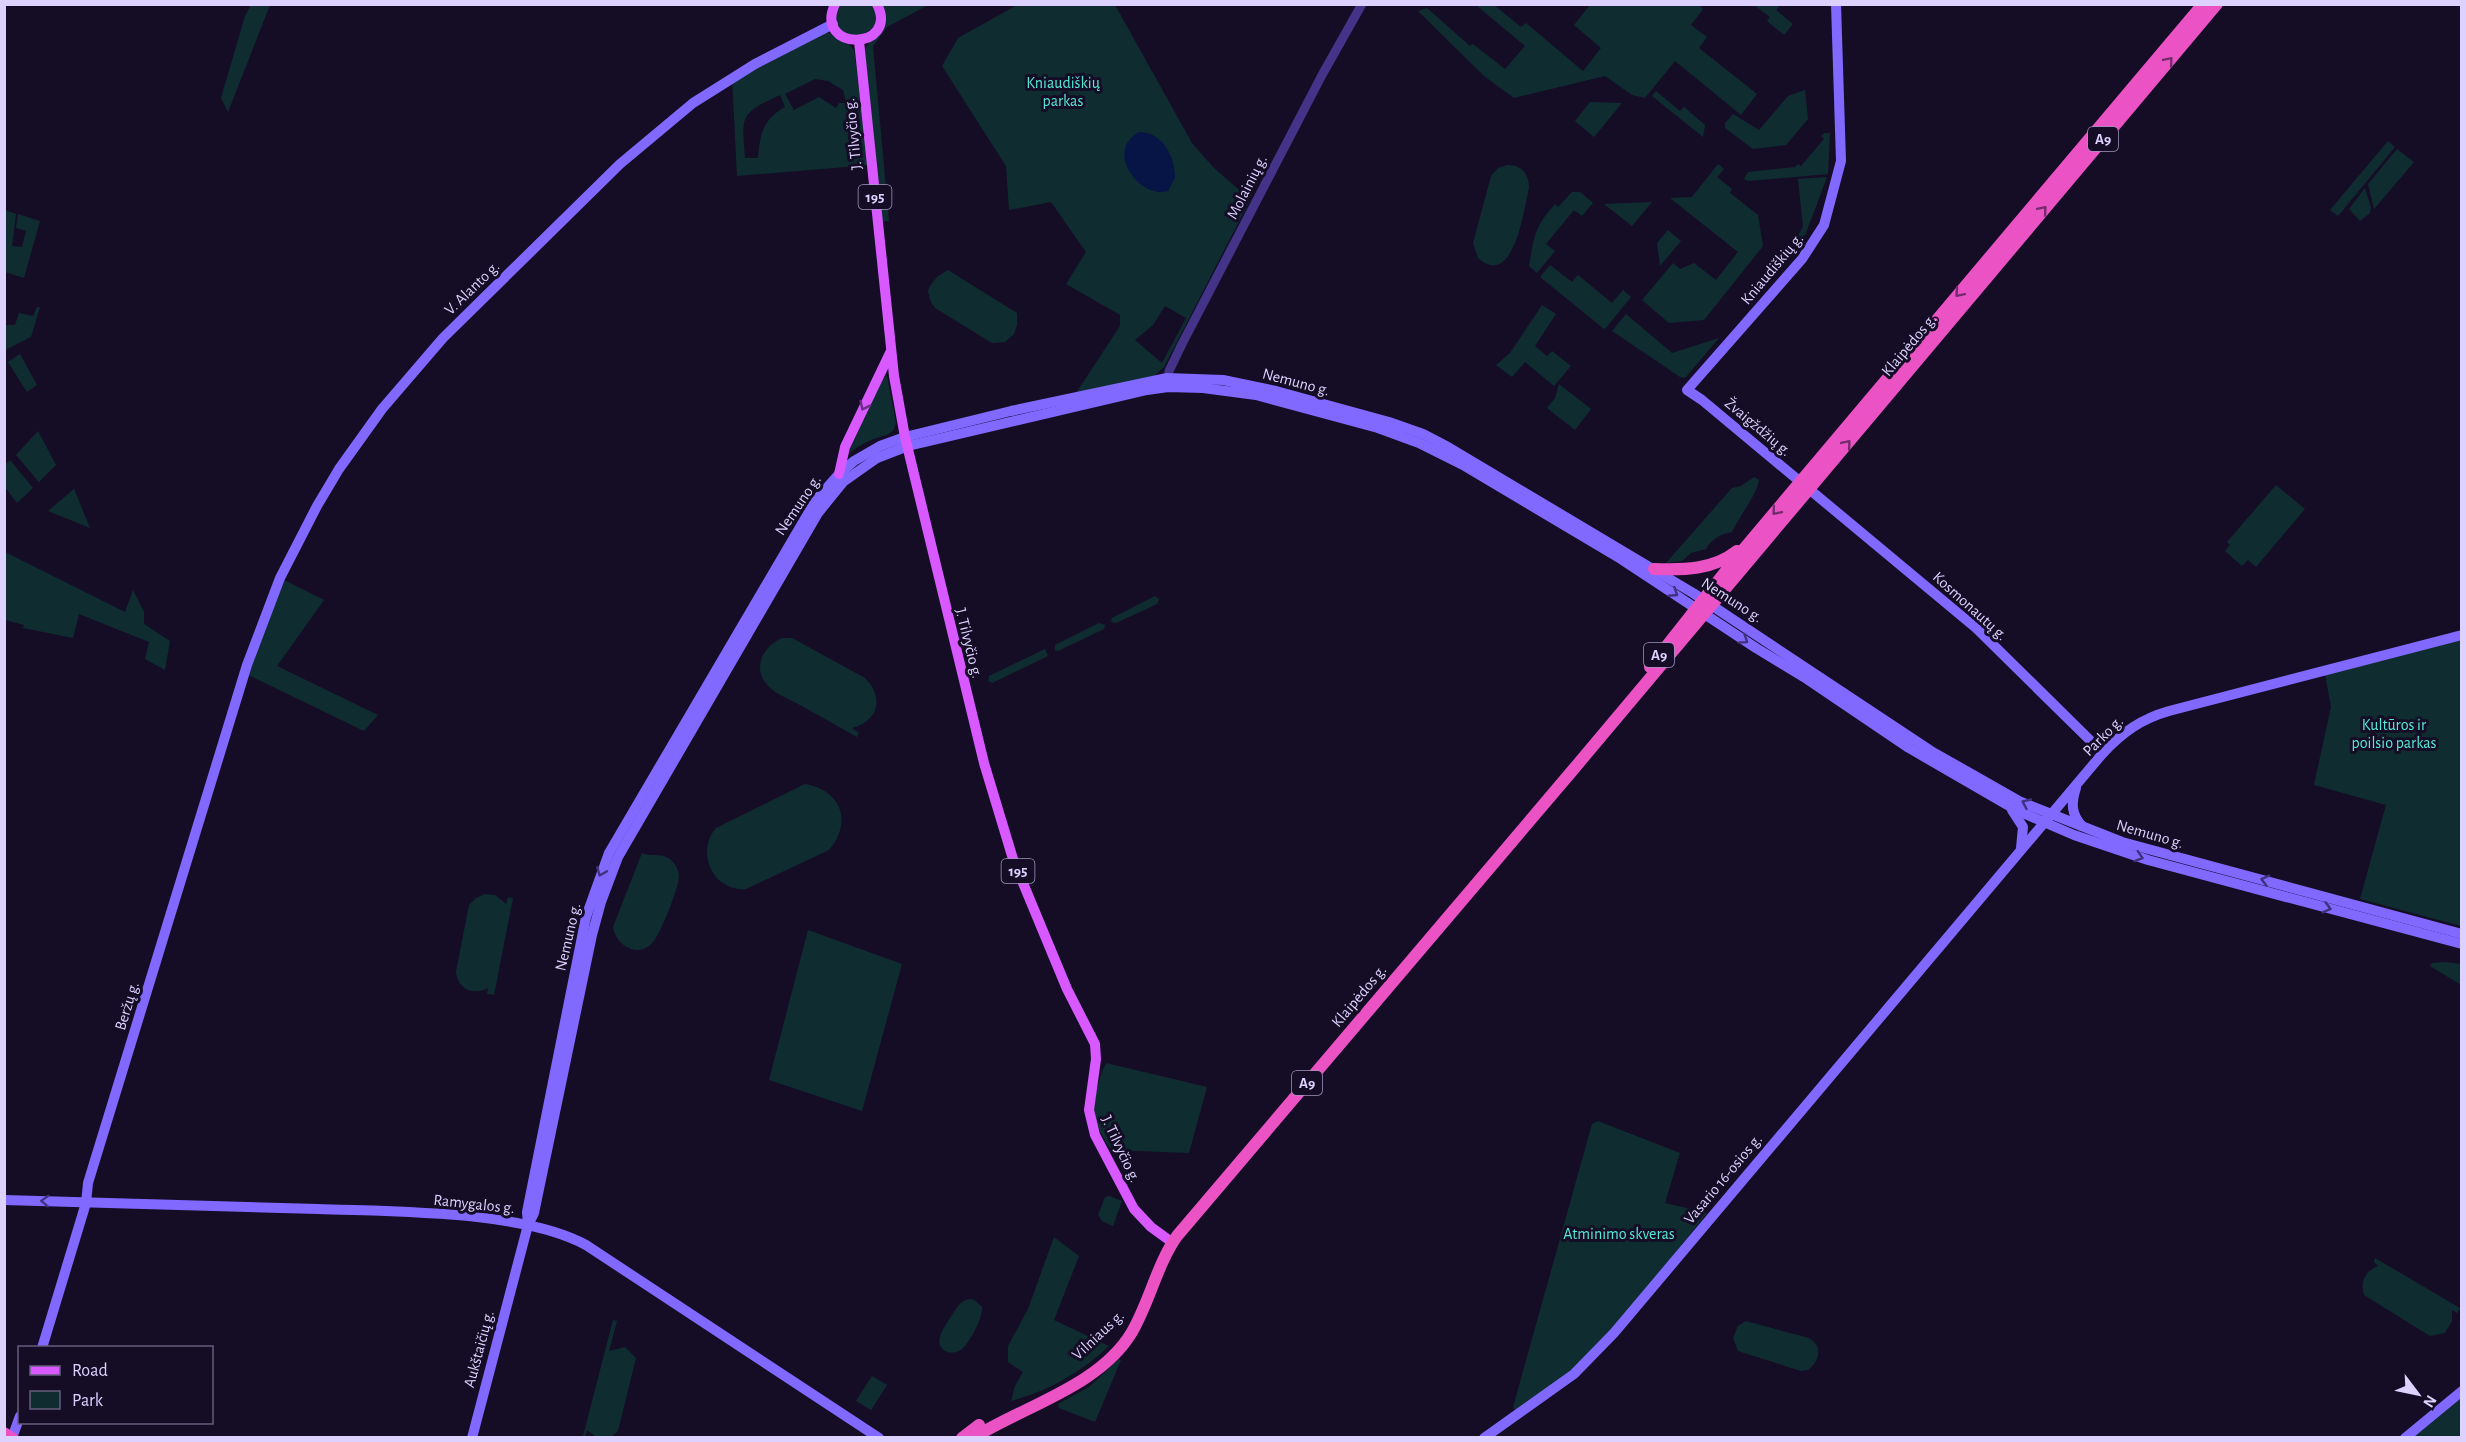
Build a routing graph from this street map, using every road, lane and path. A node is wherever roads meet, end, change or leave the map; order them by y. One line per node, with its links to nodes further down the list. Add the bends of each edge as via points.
1 (835, 4): 7 (main road)
2 (877, 4): 8 (main road, via 878,27 871,36)
3 (1362, 4): 10 (street, Molainių g., via 1178,353)
4 (1836, 4): 11 (main road, Kniaudiškių g., via 1842,153 1824,225 1802,259)
5 (2203, 4): 15 (highway, Klaipėdos g. / A9, one-way to 15)
6 (2217, 4): 15 (highway, Klaipėdos g. / A9, one-way to 6)
7 (833, 24): 8 (main road, via 843,37); 20 (main road, V. Alanto g., via 732,77 669,121 620,164 423,359 357,442 322,496 280,578)
8 (859, 41): 9 (main road, J. Tilvyčio g. / 195)
9 (890, 353): 13 (main road, J. Tilvyčio g. / 195); 14 (main road, one-way to 14, via 845,447)
10 (1168, 382): 12 (main road, Nemuno g., via 1216,380 1258,387 1380,420); 13 (main road, Nemuno g., via 1021,409)
11 (1687, 390): 15 (main road, Žvaigždžių g.)
12 (1421, 438): 17 (main road, Nemuno g., via 1461,454); 18 (main road, Nemuno g., one-way to 18)
13 (906, 442): 14 (main road, Nemuno g., via 869,452); 32 (main road, Nemuno g., via 859,468 818,513 618,857 592,935 539,1191); 33 (main road, J. Tilvyčio g. / 195, via 972,720 1013,859 1067,989 1095,1044 1091,1123 1129,1200 1144,1219)
14 (839, 474): 32 (main road, Nemuno g., one-way to 32, via 805,516 609,852 586,917 527,1212)
15 (1805, 485): 16 (highway, Klaipėdos g. / A9, one-way to 16); 18 (highway, Klaipėdos g. / A9); 21 (main road, Kosmonautų g., via 1976,628)
16 (1750, 541): 17 (highway, via 1728,558 1708,566); 18 (highway, Klaipėdos g. / A9)
17 (1654, 569): 18 (main road, Nemuno g.)
18 (1704, 606): 23 (main road, Nemuno g., one-way to 23, via 1756,648 1909,748); 24 (main road, Nemuno g., one-way to 18, via 1931,751); 33 (highway, Klaipėdos g. / A9, via 1625,706)
19 (2462, 635): 21 (main road, Parko g., via 2147,718)
20 (244, 673): 31 (main road, Beržų g., via 88,1183)
21 (2103, 753): 22 (main road, Parko g.)
22 (2077, 786): 24 (main road, Parko g.); 25 (main road, via 2072,809)
23 (2010, 808): 24 (main road, Nemuno g.); 26 (main road, via 2023,827)
24 (2048, 819): 25 (main road, Nemuno g.); 26 (main road, Parko g.); 28 (main road, Nemuno g., one-way to 28, via 2148,860)
25 (2085, 828): 27 (main road, Nemuno g., one-way to 25, via 2150,850)
26 (2020, 850): 29 (main road, Parko g.)
27 (2462, 934)
28 (2462, 944)
29 (1871, 1026): 45 (main road, Vasario 16-osios g., via 1596,1353 1566,1380)
30 (4, 1200): 31 (main road, Ramygalos g., one-way to 30)
31 (86, 1203): 32 (main road, Ramygalos g., via 438,1215); 36 (main road, Beržų g.)
32 (528, 1225): 34 (main road, Nemuno g.); 42 (main road, Ramygalos g., via 586,1245)
33 (1175, 1239): 35 (highway, Klaipėdos g. / A9)
34 (517, 1268): 41 (main road, Aukštaičių g.)
35 (1138, 1320): 43 (highway, Vilniaus g. / A9, via 1076,1377); 44 (highway, Vilniaus g. / A9, via 1122,1346 1084,1378)
36 (42, 1346)
37 (2462, 1391): 46 (main road)
38 (18, 1421): 40 (main road)
39 (4, 1433): 40 (highway)
40 (12, 1437)
41 (472, 1437)
42 (879, 1437)
43 (962, 1437)
44 (973, 1437)
45 (1484, 1437)
46 (2405, 1437)

